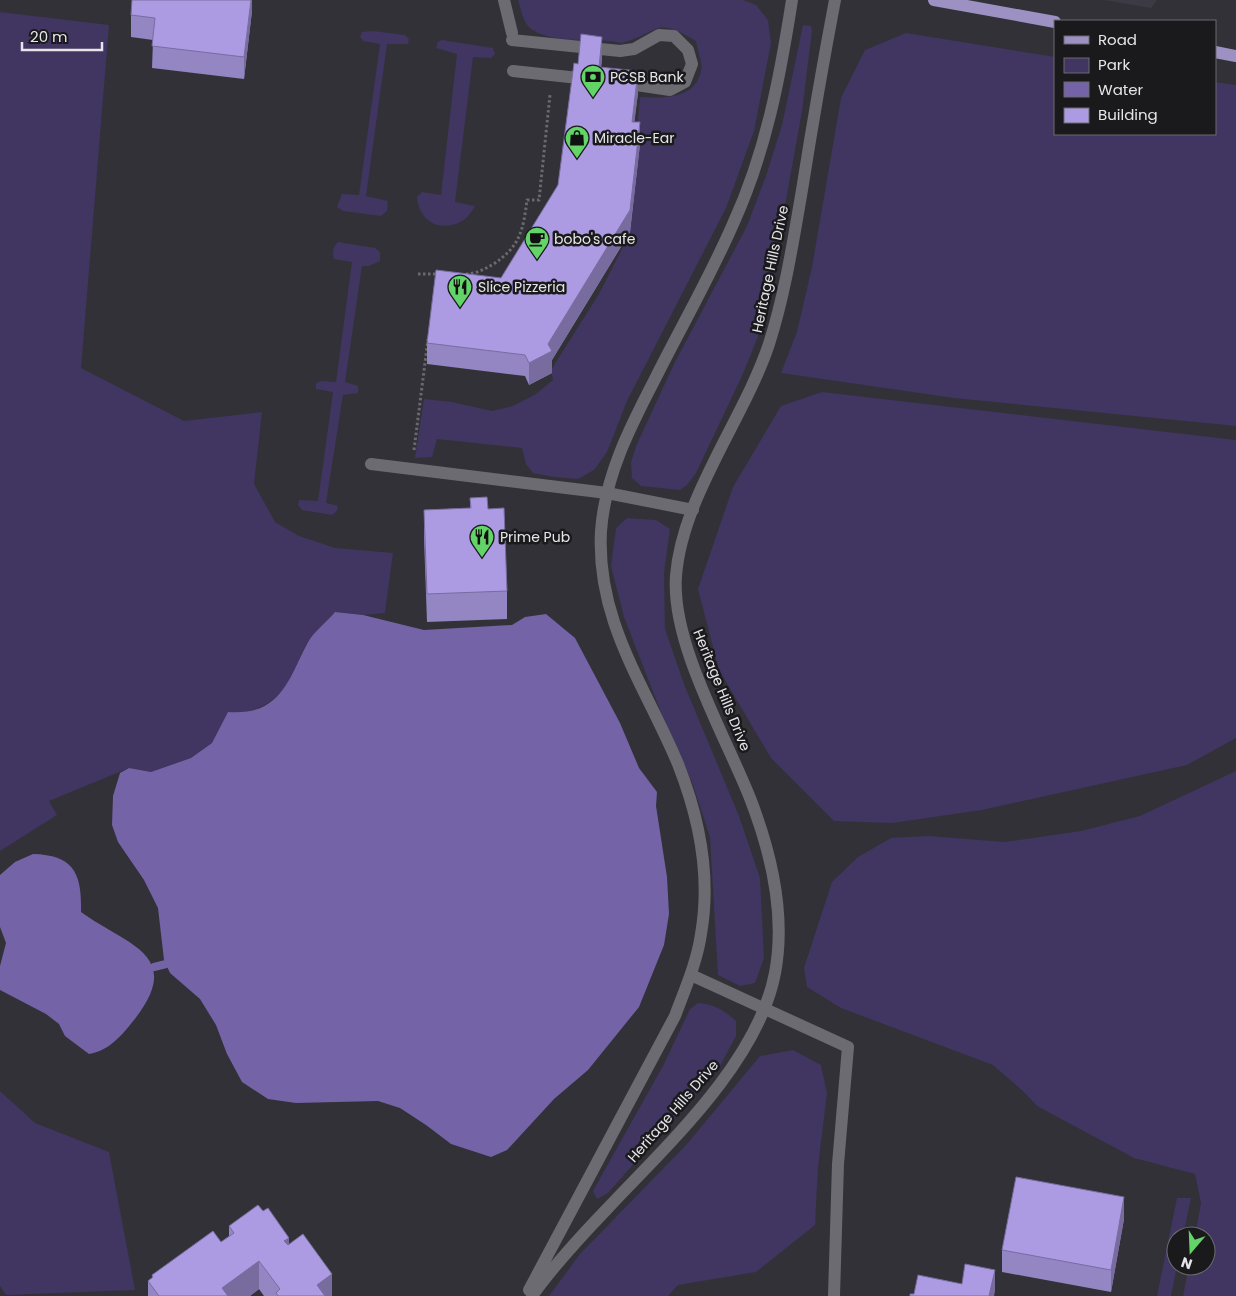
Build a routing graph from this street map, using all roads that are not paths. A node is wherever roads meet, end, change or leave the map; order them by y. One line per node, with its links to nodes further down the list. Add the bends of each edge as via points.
1 (504, 0): 8 (street, via 512,37 620,51 634,49 659,35 674,36 688,50 692,64 685,82 670,90)
2 (792, 0): 10 (street, Heritage Hills Drive, via 782,64 755,172 733,226 632,423)
3 (835, 0): 11 (street, Heritage Hills Drive, via 791,252 768,347)
4 (934, 0): 5 (main road)
5 (1054, 22)
6 (1216, 52): 7 (main road)
7 (1236, 56)
8 (513, 71)
9 (371, 464): 10 (street)
10 (606, 493): 11 (street); 12 (street, Heritage Hills Drive, via 601,565 608,606 620,643 677,764 693,808 702,853 702,934)
11 (692, 510): 13 (street, Heritage Hills Drive, via 676,576 677,607 683,638 694,667 752,803 776,894 779,939 775,974)
12 (691, 975): 13 (street); 14 (street, Heritage Hills Drive, via 652,1060)
13 (764, 1009): 15 (street, Heritage Hills Drive, via 725,1077 700,1108 576,1241); 16 (street, via 848,1047 838,1164)
14 (526, 1296)
15 (532, 1296)
16 (834, 1296)

